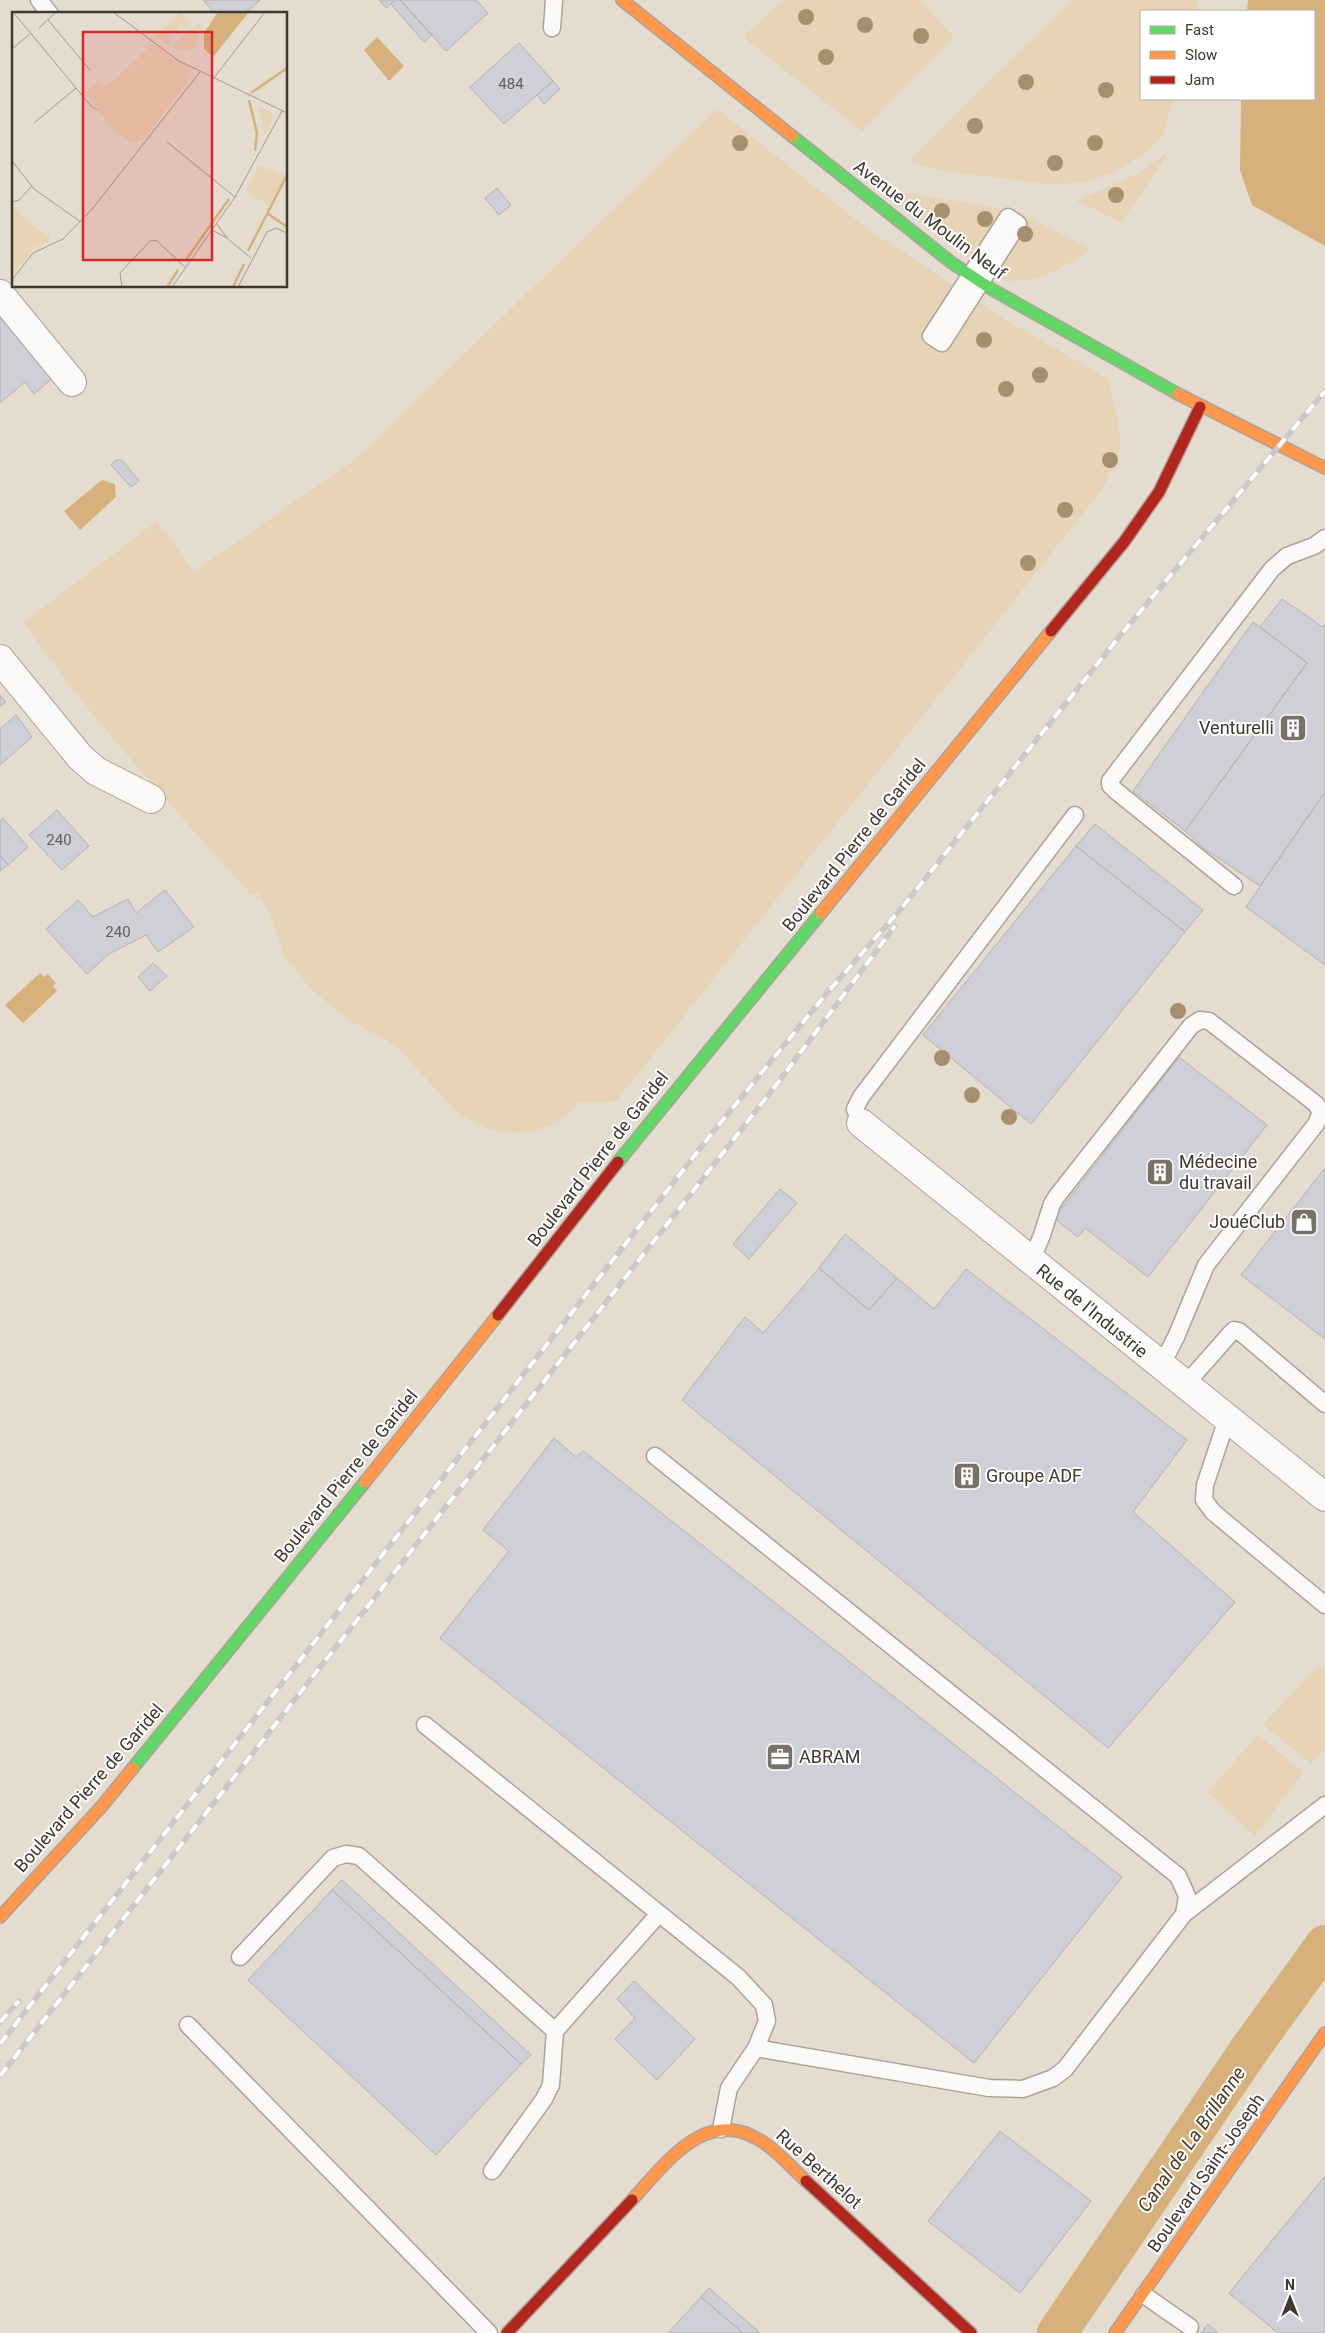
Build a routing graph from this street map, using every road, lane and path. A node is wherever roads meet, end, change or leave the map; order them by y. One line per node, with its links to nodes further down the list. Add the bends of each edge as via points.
1 (38, 0): 4 (lane)
2 (554, 0): 5 (lane)
3 (622, 0): 8 (street, Avenue du Moulin Neuf, via 858,189 976,278)
4 (48, 12)
5 (552, 28)
6 (0, 294): 7 (street)
7 (72, 382)
8 (1200, 407): 9 (street, Avenue du Moulin Neuf); 28 (street, Boulevard Pierre de Garidel, via 1158,492 1124,542 656,1114 109,1798)
9 (1325, 468)
10 (1325, 538): 14 (lane, via 1314,546 1287,556 1272,569 1110,781 1116,791)
11 (0, 659): 12 (street, via 80,757 96,771)
12 (151, 799)
13 (1074, 815): 15 (lane, via 861,1097 855,1109)
14 (1234, 886)
15 (861, 1123): 16 (street, Rue de l'Industrie)
16 (1030, 1262): 17 (street, Rue de l'Industrie); 17 (lane, via 1057,1196 1191,1026 1200,1020 1209,1021 1316,1104 1321,1112 1316,1124 1206,1265)
17 (1161, 1366): 18 (street, Rue de l'Industrie)
18 (1185, 1385): 19 (lane, via 1234,1330); 20 (street, Rue de l'Industrie)
19 (1325, 1404)
20 (1228, 1420): 22 (street, Rue de l'Industrie); 23 (lane, via 1205,1485 1204,1500 1213,1512)
21 (655, 1456): 26 (lane, via 1178,1876 1187,1896)
22 (1325, 1497)
23 (1325, 1605)
24 (425, 1725): 27 (lane)
25 (1325, 1806): 26 (lane)
26 (1184, 1914): 33 (lane, via 1078,2054 1053,2078 1040,2085 1023,2089 989,2088)
27 (658, 1915): 31 (lane); 33 (lane, via 738,1977 764,2005 767,2021)
28 (0, 1917)
29 (240, 1957): 31 (lane, via 333,1858 346,1854 359,1856)
30 (188, 2025): 38 (lane)
31 (555, 2031): 35 (lane, via 551,2085)
32 (1325, 2033): 36 (street, Boulevard Saint-Joseph)
33 (756, 2048): 34 (lane, via 729,2088)
34 (721, 2129): 39 (street, Rue Berthelot, via 693,2137 679,2149); 40 (street, Rue Berthelot, via 739,2130 766,2144)
35 (492, 2171)
36 (1144, 2295): 37 (lane); 41 (street, Boulevard Saint-Joseph)
37 (1190, 2327)
38 (489, 2333)
39 (507, 2333)
40 (971, 2333)
41 (1115, 2333)

